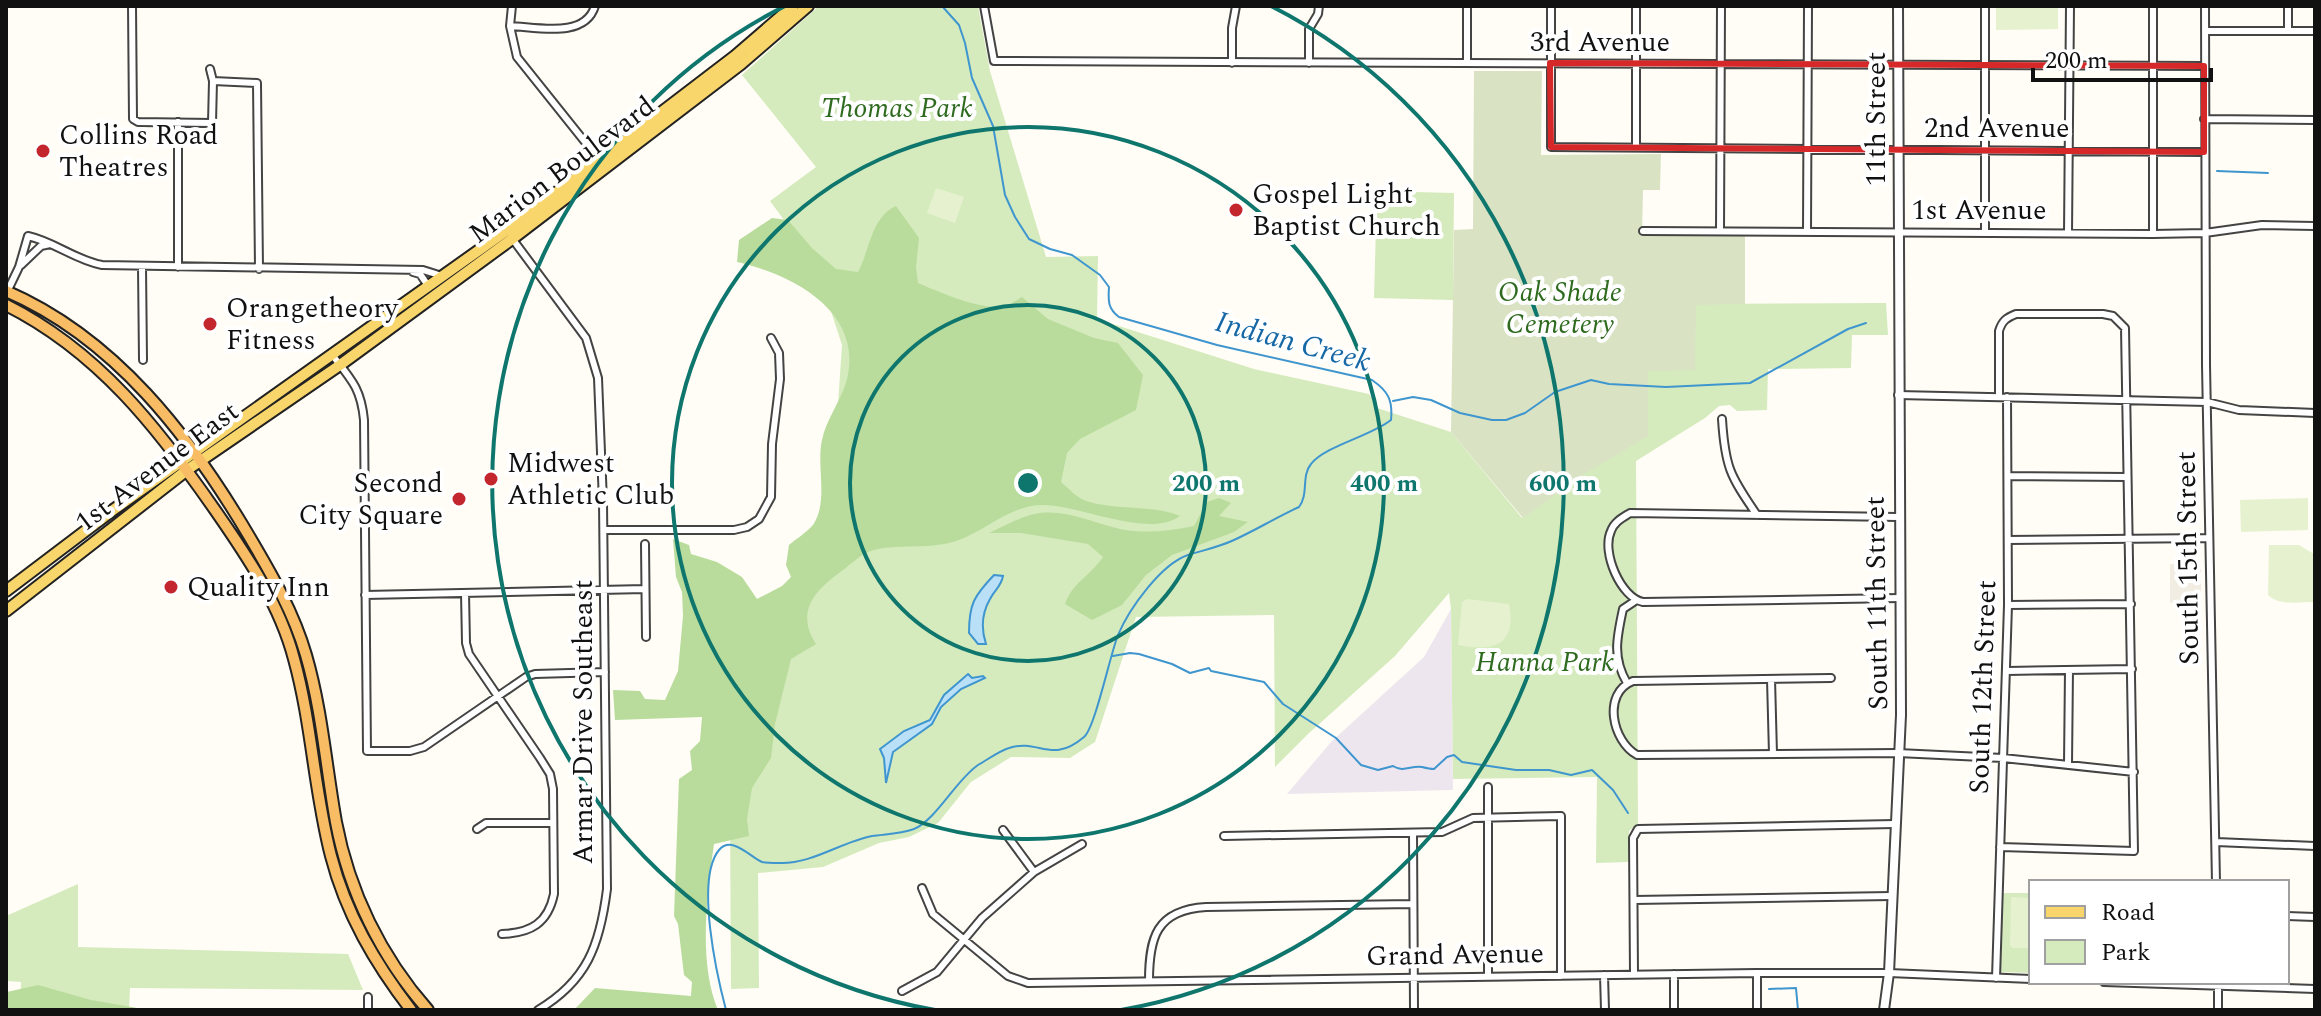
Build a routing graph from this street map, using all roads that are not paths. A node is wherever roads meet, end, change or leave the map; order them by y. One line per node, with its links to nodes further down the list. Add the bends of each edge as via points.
1 (132, 6): 40 (street, via 133,119)
2 (512, 6): 20 (street)
3 (595, 6): 20 (street, via 588,21 567,28)
4 (793, 6): 49 (main road, Marion Boulevard)
5 (808, 6): 49 (main road, Marion Boulevard, via 741,64)
6 (984, 6): 24 (street, 3rd Avenue, via 994,61)
7 (1236, 6): 24 (street)
8 (1319, 6): 25 (street, via 1309,29)
9 (1467, 6): 26 (street)
10 (1551, 6): 27 (street)
11 (1636, 6): 28 (street)
12 (1721, 6): 29 (street)
13 (1808, 6): 30 (street)
14 (1898, 6): 32 (street, 11th Street)
15 (1985, 6): 31 (street)
16 (2070, 6): 33 (street)
17 (2153, 6): 34 (street)
18 (2205, 6): 21 (street, South 15th Street)
19 (2288, 6): 22 (street)
20 (510, 26): 49 (street, via 517,57)
21 (2205, 31): 22 (street); 35 (street, South 15th Street)
22 (2288, 31): 23 (street)
23 (2315, 31)
24 (1232, 63): 25 (street, 3rd Avenue)
25 (1309, 63): 26 (street, 3rd Avenue)
26 (1467, 63): 27 (street, 3rd Avenue)
27 (1550, 63): 28 (street, 3rd Avenue); 41 (street, 2nd Avenue, via 1551,147)
28 (1636, 64): 29 (street, 3rd Avenue); 41 (street)
29 (1721, 64): 30 (street, 3rd Avenue); 42 (street)
30 (1808, 64): 32 (street, 3rd Avenue); 43 (street)
31 (1985, 64): 32 (street, 3rd Avenue); 33 (street, 3rd Avenue); 45 (street)
32 (1898, 65): 44 (street, 11th Street)
33 (2070, 65): 34 (street, 3rd Avenue); 46 (street)
34 (2153, 65): 35 (street, 3rd Avenue); 47 (street)
35 (2204, 66): 38 (street, South 15th Street)
36 (210, 69): 37 (street)
37 (213, 81): 40 (street, via 212,123); 64 (street, via 253,81 258,87)
38 (2204, 119): 39 (street); 48 (street, South 15th Street)
39 (2315, 120)
40 (178, 122): 63 (street)
41 (1636, 147): 42 (street, 2nd Avenue)
42 (1721, 148): 43 (street, 2nd Avenue); 52 (street)
43 (1808, 149): 44 (street, 2nd Avenue); 53 (street)
44 (1898, 149): 45 (street, 2nd Avenue); 55 (street, 11th Street)
45 (1985, 150): 46 (street, 2nd Avenue); 54 (street)
46 (2068, 150): 47 (street, 2nd Avenue); 56 (street)
47 (2153, 151): 48 (street, 2nd Avenue); 58 (street)
48 (2204, 152): 57 (street, South 15th Street)
49 (602, 164): 59 (main road, Marion Boulevard)
50 (2315, 226): 57 (street, 1st Avenue, via 2262,225)
51 (1643, 231): 52 (street, 1st Avenue)
52 (1720, 231): 53 (street, 1st Avenue)
53 (1807, 231): 55 (street, 1st Avenue)
54 (1985, 231): 55 (street, 1st Avenue); 56 (street, 1st Avenue)
55 (1898, 232): 73 (street, South 11th Street)
56 (2068, 233): 58 (street, 1st Avenue)
57 (2205, 233): 58 (street, 1st Avenue); 76 (street, South 15th Street)
58 (2153, 234)
59 (509, 235): 66 (main road, Marion Boulevard); 85 (street, Armar Drive Southeast, via 586,338 598,378)
60 (54, 244): 61 (street, via 41,246); 61 (street, via 28,236); 62 (street, via 86,262)
61 (19, 267): 68 (street)
62 (142, 267): 63 (street); 71 (street)
63 (178, 267): 64 (street)
64 (259, 269): 65 (street)
65 (405, 270): 66 (street, via 423,270); 67 (street, via 420,274)
66 (446, 281): 67 (main road, Marion Boulevard); 72 (main road, Marion Boulevard)
67 (429, 287): 72 (main road, Marion Boulevard)
68 (7, 292): 79 (highway, via 58,318 115,362)
69 (6, 305): 80 (highway, via 47,329 106,377)
70 (771, 338): 85 (street, via 779,353 779,400 771,497 759,519 734,530)
71 (143, 360)
72 (336, 360): 79 (main road, 1st Avenue East); 94 (street, via 363,403)
73 (1898, 395): 74 (street); 84 (street, South 11th Street)
74 (2003, 396): 75 (street); 75 (street, South 12th Street, via 1999,331 2007,317 2103,314 2125,328); 81 (street, South 12th Street)
75 (2126, 399): 76 (street); 82 (street)
76 (2207, 402): 77 (street, via 2239,410); 86 (street, South 15th Street)
77 (2315, 413)
78 (1722, 419): 83 (street, via 1727,465)
79 (198, 457): 80 (main road, 1st Avenue East); 153 (highway, via 290,613 317,699 351,877 378,940)
80 (185, 466): 92 (main road, 1st Avenue East, via 113,510); 99 (main road, 1st Avenue East); 152 (highway, via 258,575 279,617 305,702 338,881 366,945)
81 (2008, 476): 82 (street); 87 (street, South 12th Street)
82 (2127, 477): 88 (street)
83 (1757, 515): 84 (street); 96 (street, via 1630,513 1610,532 1608,547 1623,586)
84 (1898, 517): 95 (street, South 11th Street)
85 (604, 530): 91 (street, Armar Drive Southeast)
86 (2209, 538): 88 (street); 122 (street, South 15th Street)
87 (2008, 540): 88 (street); 98 (street, South 12th Street)
88 (2129, 540): 97 (street)
89 (645, 544): 90 (street)
90 (645, 589): 91 (street); 100 (street)
91 (604, 590): 93 (street); 104 (street, Armar Drive Southeast)
92 (6, 591)
93 (465, 593): 94 (street); 108 (street, via 469,654)
94 (365, 595): 108 (street, via 367,751 424,747)
95 (1901, 598): 96 (street); 109 (street, South 11th Street)
96 (1635, 601): 107 (street, via 1623,609 1615,641)
97 (2131, 604): 98 (street); 101 (street)
98 (2008, 605): 103 (street, South 12th Street)
99 (6, 611)
100 (646, 637)
101 (2132, 669): 102 (street); 113 (street)
102 (2069, 670): 103 (street); 112 (street)
103 (2007, 671): 111 (street, South 12th Street)
104 (605, 672): 108 (street, via 535,674); 154 (street, Armar Drive Southeast, via 607,889 602,927 592,956 575,980)
105 (1831, 678): 106 (street)
106 (1771, 679): 107 (street); 110 (street)
107 (1627, 683): 110 (street, via 1615,698 1614,716 1619,736 1637,755)
108 (497, 697): 116 (street, via 550,774)
109 (1898, 753): 110 (street); 111 (street); 117 (street, South 11th Street)
110 (1773, 754)
111 (2003, 758): 112 (street); 125 (street, South 12th Street)
112 (2068, 765): 113 (street)
113 (2134, 772): 125 (street, via 2134,851)
114 (1488, 787): 115 (street)
115 (1488, 817): 120 (street, via 1442,832); 141 (street); 142 (street, via 1561,816)
116 (553, 823): 118 (street, via 486,823); 134 (street, via 551,908 529,931)
117 (1895, 824): 129 (street, South 11th Street); 130 (street, via 1643,829 1633,838)
118 (477, 829)
119 (1003, 830): 126 (street)
120 (1413, 833): 121 (street); 131 (street)
121 (1224, 836)
122 (2216, 842): 124 (street); 127 (street, South 15th Street)
123 (1082, 844): 126 (street)
124 (2315, 846)
125 (2000, 847): 144 (street, South 12th Street)
126 (1034, 872): 135 (street)
127 (2216, 880)
128 (922, 888): 135 (street, Grand Avenue, via 933,914)
129 (1892, 896): 130 (street); 137 (street, South 11th Street)
130 (1634, 900): 138 (street)
131 (1413, 904): 143 (street); 146 (street, via 1192,907 1158,929 1149,953)
132 (2289, 916): 133 (street)
133 (2315, 917)
134 (502, 934)
135 (963, 939): 146 (street, Grand Avenue, via 1018,981); 149 (street, via 937,972)
136 (1757, 973): 137 (street, Grand Avenue); 139 (street, Grand Avenue); 158 (street)
137 (1889, 973): 144 (street, Grand Avenue); 159 (street, South 11th Street)
138 (1634, 974): 139 (street, Grand Avenue); 140 (street, Grand Avenue)
139 (1674, 974): 157 (street)
140 (1604, 975): 142 (street, Grand Avenue); 156 (street)
141 (1488, 976): 142 (street, Grand Avenue); 143 (street, Grand Avenue)
142 (1561, 976)
143 (1414, 977): 146 (street, Grand Avenue); 155 (street)
144 (1996, 978): 145 (street, Grand Avenue)
145 (2029, 979)
146 (1149, 981)
147 (2218, 984): 148 (street); 160 (street)
148 (2315, 989)
149 (902, 991)
150 (368, 997): 151 (street)
151 (368, 1010)
152 (411, 1010)
153 (428, 1010)
154 (538, 1010)
155 (1414, 1010)
156 (1605, 1010)
157 (1674, 1010)
158 (1757, 1010)
159 (1884, 1010)
160 (2218, 1010)

